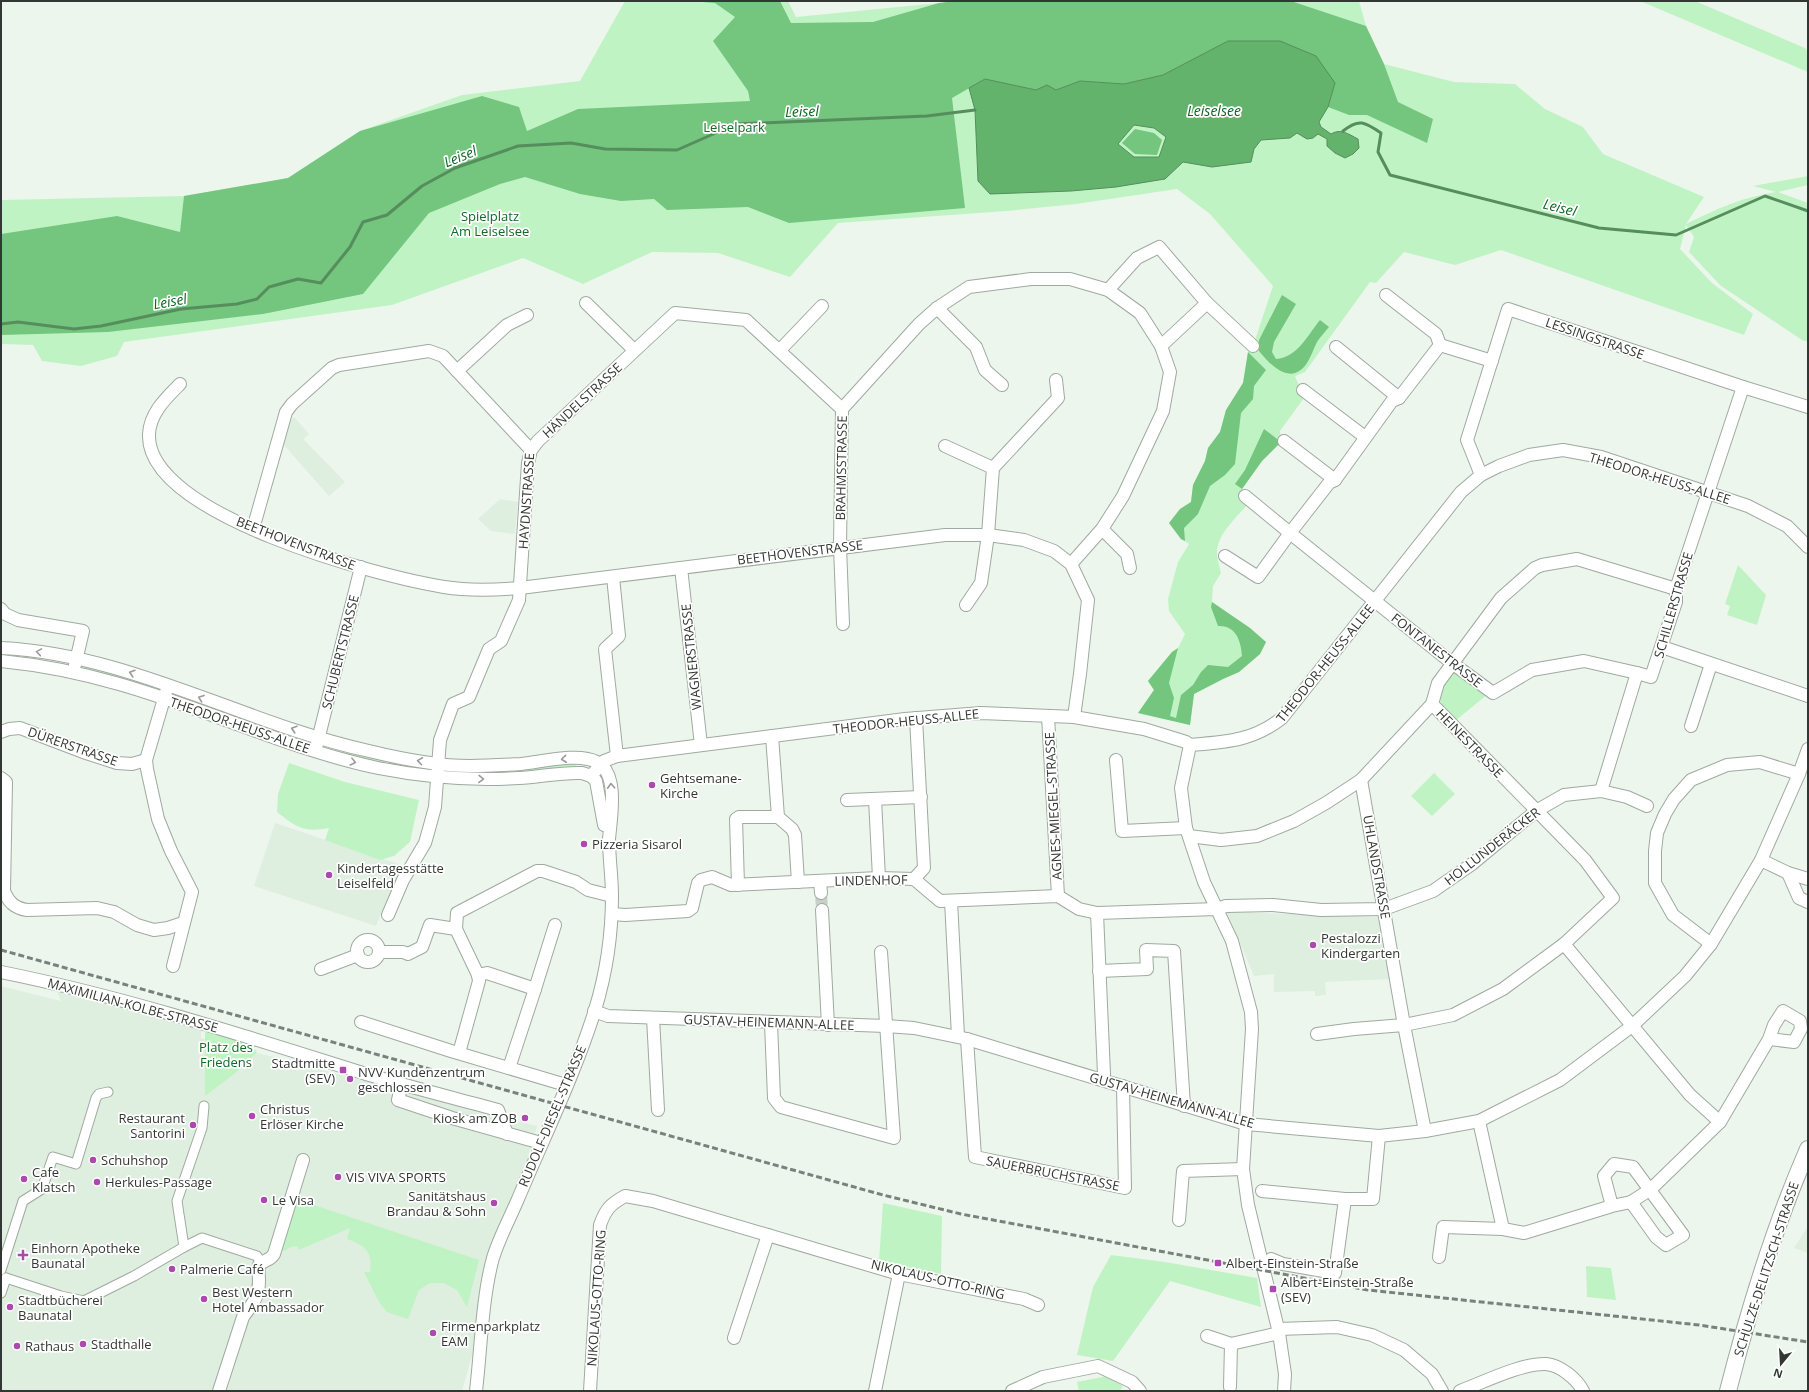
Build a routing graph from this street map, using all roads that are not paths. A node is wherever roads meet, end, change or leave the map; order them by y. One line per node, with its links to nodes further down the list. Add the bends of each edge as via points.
1 (1108, 290): 4 (street, via 1137,258 1159,247); 6 (street, BRAHMSSTRASSE, via 1070,279 1032,279 970,287); 9 (street, BRAHMSSTRASSE, via 1140,313)
2 (1386, 295): 8 (street, via 1436,334)
3 (586, 303): 12 (street)
4 (1207, 303): 9 (street); 10 (street)
5 (822, 306): 13 (street)
6 (937, 308): 18 (street, via 976,347 985,370); 23 (street, BRAHMSSTRASSE)
7 (527, 315): 15 (street, via 507,325)
8 (1440, 345): 14 (street); 21 (street)
9 (1162, 346): 34 (street, BRAHMSSTRASSE, via 1170,372 1163,411 1123,496)
10 (1253, 346)
11 (1336, 347): 21 (street)
12 (634, 350): 13 (street, HÄNDELSTRASSE, via 676,313 746,320); 27 (street, HÄNDELSTRASSE)
13 (780, 350): 23 (street, HÄNDELSTRASSE)
14 (1492, 361): 19 (street, LESSINGSTRASSE, via 1508,309); 29 (street, LESSINGSTRASSE, via 1467,440)
15 (457, 372): 27 (street, HAYDNSTRASSE); 33 (street, HAYDNSTRASSE, via 443,356 429,351 332,368 286,412)
16 (1056, 380): 28 (street, via 1058,398)
17 (180, 384): 33 (street, BEETHOVENSTRASSE, via 156,411 150,424 150,447 156,462 166,476 190,496)
18 (1002, 385)
19 (1743, 387): 22 (street); 31 (street)
20 (1303, 390): 24 (street)
21 (1399, 398): 24 (street, via 1392,401)
22 (1808, 407)
23 (842, 409): 37 (street, BRAHMSSTRASSE)
24 (1365, 437): 30 (street)
25 (1284, 441): 30 (street)
26 (945, 446): 28 (street)
27 (531, 450): 45 (street, HAYDNSTRASSE)
28 (993, 468): 36 (street)
29 (1481, 475): 31 (street, THEODOR-HEUSS-ALLEE, via 1529,455 1563,450 1601,457); 47 (street, THEODOR-HEUSS-ALLEE, via 1461,492)
30 (1335, 480): 35 (street, via 1329,483)
31 (1707, 492): 38 (street, THEODOR-HEUSS-ALLEE, via 1748,506 1787,526); 46 (street, SCHILLERSTRASSE)
32 (1244, 496): 35 (street, FONTANESTRASSE)
33 (253, 529): 41 (street, BEETHOVENSTRASSE, via 332,559)
34 (1102, 529): 40 (street, BRAHMSSTRASSE); 43 (street, via 1127,554)
35 (1290, 533): 39 (street, via 1258,577); 47 (street, FONTANESTRASSE)
36 (988, 535): 37 (street, BEETHOVENSTRASSE, via 945,535); 40 (street, BEETHOVENSTRASSE, via 1024,540 1054,551); 48 (street, via 982,583)
37 (840, 547): 42 (street, BEETHOVENSTRASSE); 50 (street, BRAHMSSTRASSE)
38 (1808, 547)
39 (1225, 556)
40 (1070, 564): 64 (street, BEETHOVENSTRASSE, via 1088,600)
41 (361, 567): 45 (street, BEETHOVENSTRASSE, via 445,587); 69 (street, SCHUBERTSTRASSE)
42 (681, 568): 44 (street, BEETHOVENSTRASSE); 70 (street, WAGNERSTRASSE)
43 (1130, 568)
44 (613, 577): 45 (street, BEETHOVENSTRASSE); 74 (street, via 619,636 605,649)
45 (520, 588): 77 (street, via 518,600 501,641 489,649 468,697 453,704 440,740)
46 (1676, 589): 51 (street, SCHILLERSTRASSE, via 1676,602); 55 (street, HEINESTRASSE, via 1577,559 1542,565 1535,568 1502,598)
47 (1375, 602): 55 (street, FONTANESTRASSE); 71 (street, THEODOR-HEUSS-ALLEE, via 1282,718 1272,726 1239,740)
48 (966, 605)
49 (1, 609): 53 (street, via 5,614 18,620 83,631)
50 (843, 624)
51 (1662, 647): 56 (street); 58 (street, SCHILLERSTRASSE, via 1651,677)
52 (1, 648): 53 (street, THEODOR-HEUSS-ALLEE, one-way to 52)
53 (76, 658): 57 (street); 59 (street, THEODOR-HEUSS-ALLEE, one-way to 53)
54 (1, 661): 57 (street, THEODOR-HEUSS-ALLEE)
55 (1452, 663): 58 (street, FONTANESTRASSE, via 1492,693 1532,670 1584,661); 62 (street, HEINESTRASSE, via 1438,683)
56 (1711, 664): 60 (street); 66 (street)
57 (73, 672): 61 (street, THEODOR-HEUSS-ALLEE)
58 (1637, 673): 84 (street)
59 (168, 686): 61 (street, THEODOR-HEUSS-ALLEE); 69 (street, THEODOR-HEUSS-ALLEE, one-way to 59)
60 (1808, 696)
61 (164, 698): 73 (street, THEODOR-HEUSS-ALLEE); 75 (street)
62 (1432, 704): 83 (street); 89 (street, HEINESTRASSE)
63 (1048, 716): 64 (street, THEODOR-HEUSS-ALLEE); 65 (street, THEODOR-HEUSS-ALLEE, via 981,713); 103 (street, AGNES-MIEGEL-STRASSE)
64 (1074, 717): 71 (street, THEODOR-HEUSS-ALLEE, via 1144,729)
65 (916, 718): 68 (street, THEODOR-HEUSS-ALLEE); 85 (street)
66 (1691, 726)
67 (1, 732): 75 (street, DÜRERSTRASSE, via 20,728 118,763 132,764)
68 (772, 736): 70 (street, THEODOR-HEUSS-ALLEE); 90 (street)
69 (319, 737): 73 (street, THEODOR-HEUSS-ALLEE); 77 (street, THEODOR-HEUSS-ALLEE, one-way to 69, via 385,755)
70 (701, 745): 74 (street, THEODOR-HEUSS-ALLEE)
71 (1190, 745): 91 (street, via 1181,788)
72 (1808, 749): 79 (street)
73 (315, 751): 80 (street, THEODOR-HEUSS-ALLEE, one-way to 80, via 378,768)
74 (617, 756): 78 (street, THEODOR-HEUSS-ALLEE)
75 (146, 760): 112 (street, via 158,819 192,892)
76 (1116, 760): 91 (street, via 1122,831)
77 (438, 764): 78 (street, THEODOR-HEUSS-ALLEE, one-way to 77, via 580,758 493,766); 80 (street)
78 (601, 764): 81 (street, THEODOR-HEUSS-ALLEE); 92 (street, RUDOLF-DIESEL-STRASSE, one-way to 78, via 611,783 607,771)
79 (1799, 774): 93 (street); 116 (street, via 1760,762 1727,765 1691,780 1665,814 1655,845 1655,883 1673,915)
80 (438, 776): 81 (street, THEODOR-HEUSS-ALLEE, one-way to 81, via 494,779 582,772); 111 (street, via 435,807 425,843 403,880)
81 (591, 776): 92 (street, RUDOLF-DIESEL-STRASSE, via 598,785 605,829)
82 (1, 778): 112 (street, via 6,782 4,891 9,901 18,908 27,910 97,908 114,912 137,925 154,930)
83 (1361, 780): 91 (street, via 1294,821 1257,836 1221,840); 107 (street, UHLANDSTRASSE)
84 (1601, 791): 88 (street, HOLLUNDERÄCKER, via 1627,797); 89 (street, HOLLUNDERÄCKER, via 1564,796)
85 (921, 797): 86 (street); 97 (street, via 924,868)
86 (875, 799): 87 (street); 95 (street)
87 (847, 800)
88 (1647, 806)
89 (1536, 811): 107 (street, HOLLUNDERÄCKER, via 1472,864 1433,891); 115 (street, HEINESTRASSE, via 1585,860 1613,898)
90 (778, 817): 99 (street, via 795,835); 100 (street, via 736,819)
91 (1187, 832): 106 (street)
92 (610, 839): 102 (street, RUDOLF-DIESEL-STRASSE)
93 (1761, 860): 94 (street); 116 (street, GUSTAV-HEINEMANN-ALLEE)
94 (1788, 873): 96 (street); 105 (street, via 1799,898)
95 (879, 878): 97 (street, LINDENHOF); 98 (street, LINDENHOF)
96 (1808, 878)
97 (914, 879): 104 (street, LINDENHOF, via 940,901)
98 (820, 880): 99 (street, LINDENHOF); 101 (street)
99 (798, 882): 100 (street, LINDENHOF)
100 (738, 885): 110 (street, LINDENHOF, via 727,885 716,878 707,877 698,883 691,910)
101 (821, 893)
102 (612, 896): 110 (street, RUDOLF-DIESEL-STRASSE); 114 (street, via 537,871 457,913)
103 (1058, 896): 104 (street, LINDENHOF); 109 (street, via 1079,909)
104 (951, 901): 133 (street)
105 (1808, 902)
106 (1216, 909): 107 (street, HOLLUNDERÄCKER, via 1226,906 1273,906 1321,910); 109 (street); 147 (street, via 1232,941 1251,1012)
107 (1384, 909): 129 (street, UHLANDSTRASSE)
108 (822, 910): 128 (street)
109 (1097, 913): 120 (street)
110 (612, 914): 124 (street, RUDOLF-DIESEL-STRASSE, via 602,980)
111 (388, 916)
112 (183, 923): 118 (street)
113 (555, 925): 123 (street)
114 (457, 931): 119 (street, via 430,925 422,947 408,954 379,952 377,958 369,962 362,960 358,955); 122 (street)
115 (1564, 944): 129 (street, HEINESTRASSE, via 1503,989 1454,1015); 131 (street)
116 (1711, 944): 131 (street, GUSTAV-HEINEMANN-ALLEE, via 1684,976)
117 (881, 952): 130 (street)
118 (173, 966)
119 (321, 969)
120 (1099, 971): 137 (street, via 1104,1074); 143 (street, via 1147,969 1146,950 1174,951)
121 (1, 972): 138 (street, MAXIMILIAN-KOLBE-STRASSE, via 189,1019)
122 (478, 975): 123 (street, via 487,973); 135 (street, via 478,988)
123 (535, 989): 136 (street)
124 (594, 1011): 125 (street, GUSTAV-HEINEMANN-ALLEE, via 608,1016); 139 (street, RUDOLF-DIESEL-STRASSE)
125 (653, 1018): 127 (street, GUSTAV-HEINEMANN-ALLEE); 144 (street)
126 (361, 1022): 135 (street)
127 (771, 1023): 128 (street, GUSTAV-HEINEMANN-ALLEE); 130 (street, via 774,1098 781,1107 894,1138)
128 (828, 1025): 130 (street, GUSTAV-HEINEMANN-ALLEE)
129 (1404, 1025): 132 (street); 148 (street, UHLANDSTRASSE)
130 (886, 1026): 133 (street, GUSTAV-HEINEMANN-ALLEE)
131 (1632, 1026): 145 (street, GUSTAV-HEINEMANN-ALLEE, via 1560,1080); 146 (street, via 1690,1095)
132 (1317, 1034)
133 (963, 1037): 137 (street, GUSTAV-HEINEMANN-ALLEE); 140 (street, SAUERBRUCHSTRASSE, via 975,1157 1125,1188)
134 (1769, 1039): 146 (street)
135 (459, 1053): 136 (street)
136 (509, 1068): 139 (street)
137 (1102, 1080): 140 (street, GUSTAV-HEINEMANN-ALLEE)
138 (402, 1084): 149 (street, MAXIMILIAN-KOLBE-STRASSE, via 498,1110); 149 (street, via 398,1100)
139 (566, 1085): 151 (street, RUDOLF-DIESEL-STRASSE)
140 (1123, 1086): 143 (street, GUSTAV-HEINEMANN-ALLEE)
141 (108, 1092): 167 (street, via 99,1094 96,1098 76,1164 53,1157 42,1189 23,1201)
142 (204, 1106): 163 (street, via 202,1128 178,1201)
143 (1184, 1106): 147 (street, GUSTAV-HEINEMANN-ALLEE)
144 (658, 1110)
145 (1479, 1121): 148 (street, GUSTAV-HEINEMANN-ALLEE); 161 (street)
146 (1720, 1122): 155 (street)
147 (1246, 1124): 150 (street, GUSTAV-HEINEMANN-ALLEE); 154 (street)
148 (1425, 1131): 150 (street, GUSTAV-HEINEMANN-ALLEE)
149 (507, 1134): 151 (street)
150 (1379, 1136): 157 (street, via 1373,1199)
151 (541, 1143): 177 (street, RUDOLF-DIESEL-STRASSE, via 493,1257)
152 (1808, 1149): 186 (main road, SCHULZE-DELITZSCH-STRASSE, via 1794,1180 1763,1270 1743,1331)
153 (303, 1160): 166 (street, via 274,1254)
154 (1243, 1170): 160 (street, via 1183,1171); 171 (street, via 1248,1205)
155 (1651, 1189): 158 (street); 158 (street, via 1683,1234 1666,1246 1656,1237); 159 (street, via 1634,1167 1614,1164 1604,1176)
156 (1262, 1191): 157 (street)
157 (1346, 1199): 165 (street, via 1335,1273 1283,1264)
158 (1631, 1202): 159 (street)
159 (1612, 1206): 161 (street, via 1524,1233)
160 (1179, 1220)
161 (1503, 1229): 164 (street, via 1443,1227)
162 (768, 1234): 168 (street, NIKOLAUS-OTTO-RING); 173 (street); 178 (street, NIKOLAUS-OTTO-RING, via 653,1201 626,1196 613,1203 604,1212 600,1224)
163 (184, 1247): 166 (street, via 202,1238 257,1256); 167 (street, via 84,1301 61,1296)
164 (1439, 1257)
165 (1271, 1259)
166 (262, 1263): 176 (street, via 258,1268 256,1299 243,1317)
167 (3, 1273): 169 (street)
168 (899, 1274): 170 (street, NIKOLAUS-OTTO-RING, via 1024,1299); 179 (street)
169 (1, 1293)
170 (1038, 1305)
171 (1278, 1331): 174 (street); 182 (street, via 1285,1374); 183 (street, via 1337,1327 1372,1335 1404,1350 1432,1374)
172 (1207, 1336): 174 (street)
173 (734, 1338)
174 (1231, 1344): 175 (street)
175 (1230, 1387)
176 (219, 1391)
177 (476, 1391)
178 (590, 1391)
179 (875, 1391)
180 (1012, 1391): 181 (street, via 1043,1377 1098,1366 1132,1382)
181 (1140, 1391)
182 (1284, 1391)
183 (1442, 1391)
184 (1460, 1391): 185 (street, via 1526,1366 1547,1364 1572,1377)
185 (1583, 1391)
186 (1728, 1391)

